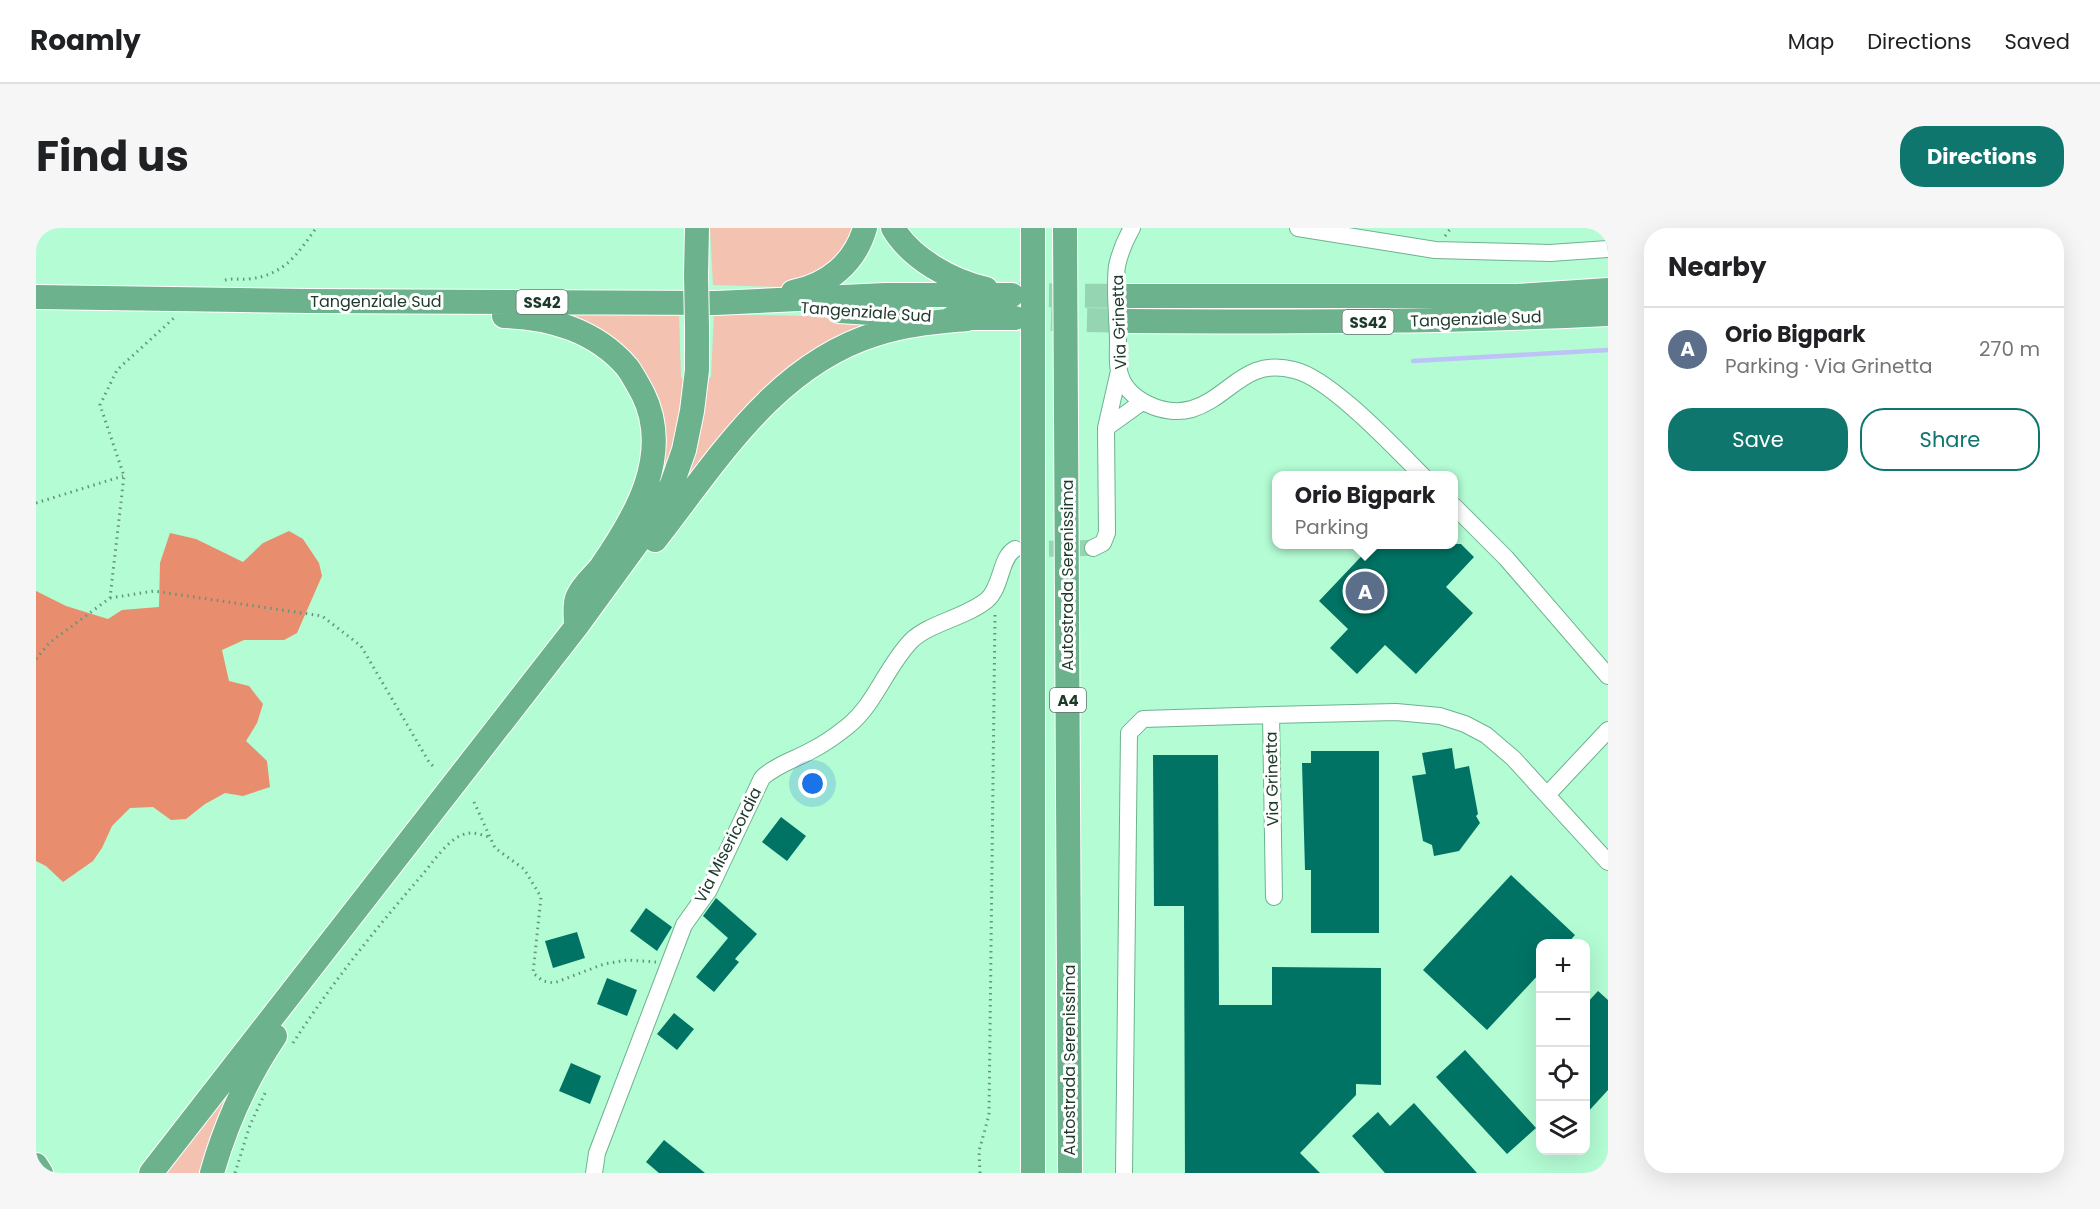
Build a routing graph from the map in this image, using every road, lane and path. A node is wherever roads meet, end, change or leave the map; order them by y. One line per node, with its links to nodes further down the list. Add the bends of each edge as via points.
1 (316, 228): 10 (path, via 284,268 249,279)
2 (697, 228): 32 (highway, bridge, via 697,370 684,450 651,524)
3 (865, 228): 15 (highway, via 849,261 818,285)
4 (893, 228): 16 (highway, via 924,260)
5 (1033, 228): 56 (highway, Autostrada Serenissima / A4)
6 (1065, 228): 57 (highway, Autostrada Serenissima / A4)
7 (1132, 228): 21 (street, Via Grinetta, via 1117,267)
8 (1298, 228): 9 (street, via 1435,250 1550,253)
9 (1608, 249)
10 (222, 280)
11 (1608, 290): 12 (highway, Tangenziale Sud / SS42, via 1517,296)
12 (1128, 296)
13 (36, 297): 14 (highway, Tangenziale Sud / SS42, bridge)
14 (368, 301): 15 (highway, Tangenziale Sud / SS42); 32 (highway, via 414,312 522,316 552,322 599,342 630,371 648,404 652,421 650,475 624,532 577,596)
15 (716, 303): 16 (highway, Tangenziale Sud / SS42, via 885,295); 19 (highway, Tangenziale Sud / SS42)
16 (1013, 307): 19 (highway, Tangenziale Sud / SS42)
17 (1608, 314): 20 (highway, Tangenziale Sud / SS42, via 1391,321)
18 (178, 315): 25 (path, via 117,370 100,405)
19 (967, 319): 32 (highway, via 874,334 822,359 791,380 716,461 600,614)
20 (1127, 321)
21 (1119, 371): 22 (street, Via Grinetta, via 1131,393); 23 (street)
22 (1142, 402): 23 (street); 24 (street, via 1173,411 1190,410 1253,371 1293,369 1311,376 1338,396)
23 (1106, 428): 28 (street, via 1107,533 1102,543)
24 (1418, 471)
25 (124, 476): 26 (path); 30 (path)
26 (36, 502)
27 (1458, 510): 34 (street, via 1506,558)
28 (1093, 548)
29 (1015, 549): 31 (street)
30 (110, 598): 33 (path, via 49,643); 37 (path, via 154,591 322,616 361,646)
31 (988, 599): 44 (street, Via Misericordia, via 912,640 848,726 762,778 709,890 684,925); 55 (path, via 995,612 989,1115 979,1151)
32 (576, 627): 42 (highway)
33 (36, 659)
34 (1608, 676)
35 (1271, 715): 38 (street, Via Grinetta, via 1396,712 1440,716 1486,735); 43 (street, Via Grinetta); 58 (street, via 1143,719 1129,733)
36 (1608, 730): 38 (street)
37 (433, 766)
38 (1547, 795): 41 (street, Via Grinetta)
39 (474, 802): 40 (path)
40 (489, 837): 44 (path, via 495,849 524,868 540,897 533,973 543,981 554,983 604,964 627,960); 45 (path, via 473,832 459,835 441,852 402,897)
41 (1608, 862)
42 (380, 878): 47 (highway); 52 (highway, via 358,925 287,1018 243,1088)
43 (1274, 897)
44 (669, 963): 54 (street, Via Misericordia, via 597,1154)
45 (292, 1046)
46 (270, 1083): 53 (path, via 250,1125)
47 (190, 1122): 50 (highway); 51 (highway)
48 (36, 1165): 49 (highway)
49 (41, 1173)
50 (132, 1173)
51 (151, 1173)
52 (212, 1173)
53 (235, 1173)
54 (594, 1173)
55 (980, 1173)
56 (1033, 1173)
57 (1070, 1173)
58 (1124, 1173)

